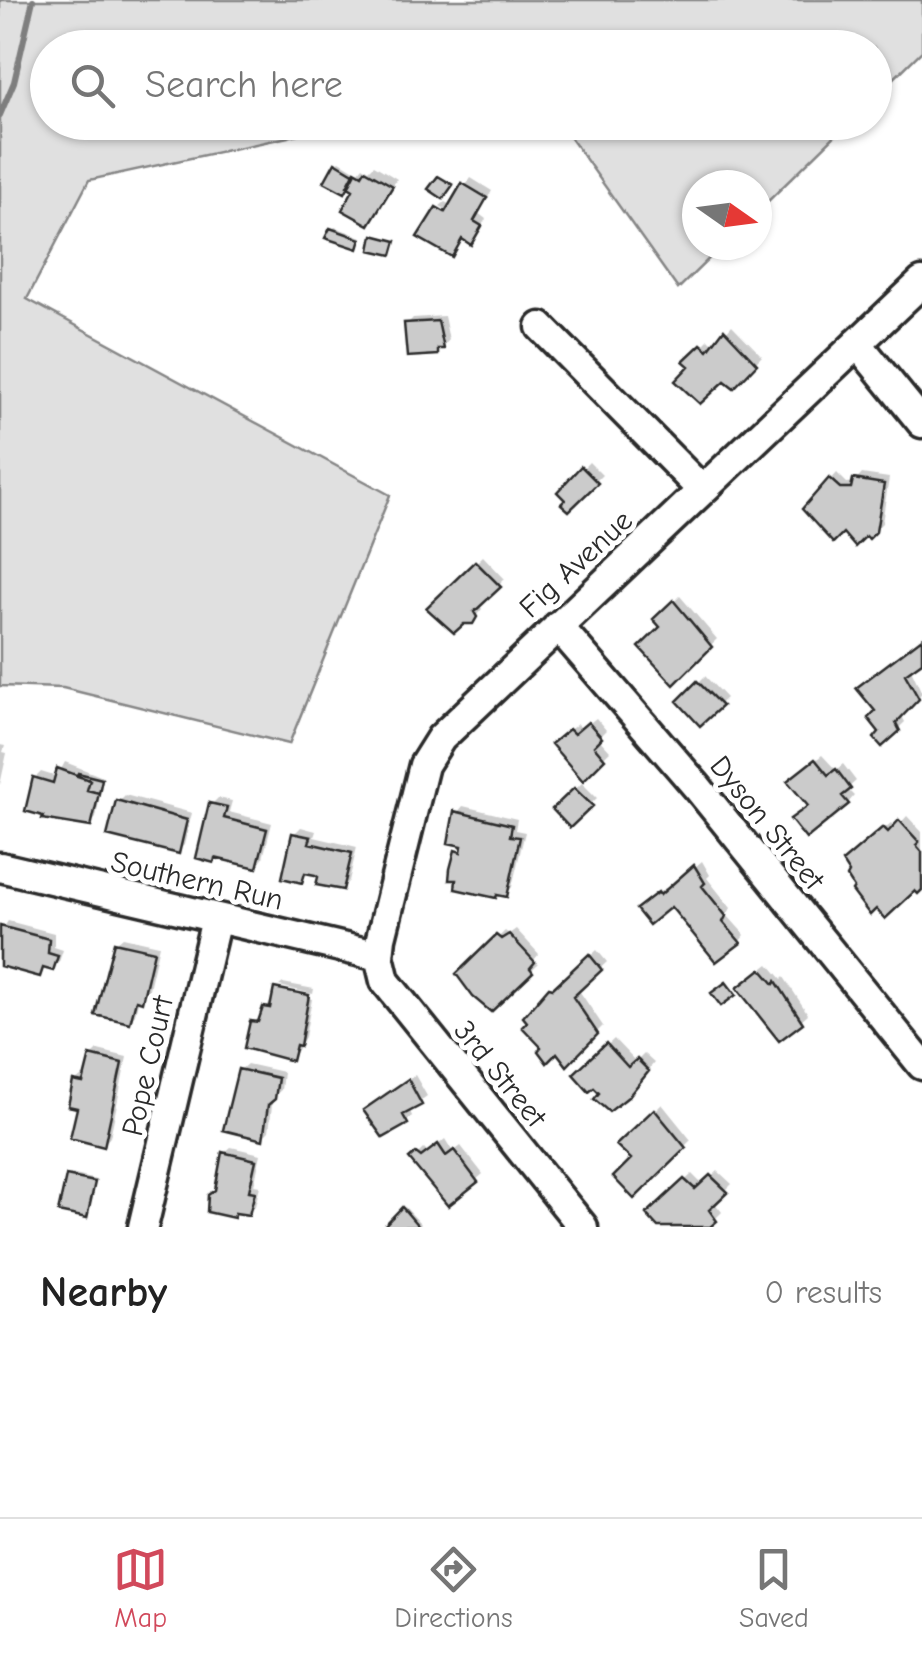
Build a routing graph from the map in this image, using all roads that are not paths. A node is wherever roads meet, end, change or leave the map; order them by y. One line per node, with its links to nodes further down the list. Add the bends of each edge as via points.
1 (922, 282): 3 (street, Fig Avenue)
2 (541, 327): 5 (street)
3 (857, 343): 4 (street); 5 (street, Fig Avenue)
4 (922, 423)
5 (702, 490): 6 (street, Fig Avenue)
6 (558, 626): 9 (street, Fig Avenue, via 431,750); 10 (street, Dyson Street)
7 (0, 868): 8 (street, Southern Run)
8 (216, 920): 9 (street, Southern Run); 11 (street, Pope Court)
9 (379, 956): 12 (street, 3rd Street, via 392,992)
10 (922, 1065)
11 (143, 1227)
12 (583, 1227)

